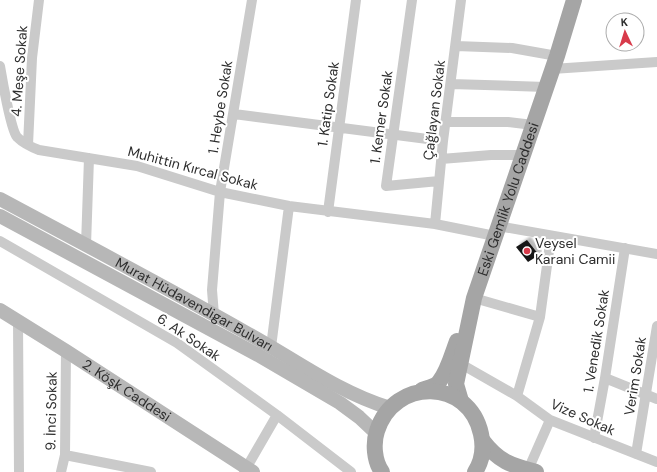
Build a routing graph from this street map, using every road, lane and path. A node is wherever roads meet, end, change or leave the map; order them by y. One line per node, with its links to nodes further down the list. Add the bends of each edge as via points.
1 (39, 0): 19 (street, 4. Meşe Sokak, via 32,58)
2 (252, 0): 13 (street, 1. Heybe Sokak)
3 (356, 0): 16 (street, 1. Katip Sokak)
4 (412, 0): 17 (street, 1. Kemer Sokak)
5 (461, 0): 7 (street, Çağlayan Sokak)
6 (574, 0): 8 (main road, Eski Gemlik Yolu Caddesi)
7 (456, 46): 8 (street, via 512,48); 11 (street, Çağlayan Sokak)
8 (555, 62): 9 (street); 12 (main road, Eski Gemlik Yolu Caddesi)
9 (657, 62)
10 (0, 66): 19 (street, via 16,136)
11 (451, 84): 12 (street); 14 (street, Çağlayan Sokak)
12 (546, 86): 15 (main road, Eski Gemlik Yolu Caddesi)
13 (234, 114): 16 (street); 24 (street, 1. Heybe Sokak)
14 (446, 122): 15 (street, via 508,122); 18 (street, Çağlayan Sokak)
15 (533, 125): 20 (main road, Eski Gemlik Yolu Caddesi)
16 (340, 127): 17 (street); 27 (street, 1. Katip Sokak)
17 (393, 134): 18 (street); 23 (street, 1. Kemer Sokak, via 386,186)
18 (443, 141): 22 (street, Çağlayan Sokak)
19 (28, 145): 21 (street, Muhittin Kırcal Sokak, via 39,150)
20 (522, 155): 22 (street); 30 (main road, Eski Gemlik Yolu Caddesi)
21 (89, 158): 24 (street, Muhittin Kırcal Sokak, via 137,166); 33 (street)
22 (441, 159): 23 (street, Çağlayan Sokak)
23 (439, 181): 29 (street, Çağlayan Sokak)
24 (220, 192): 26 (street, Muhittin Kırcal Sokak); 38 (street, 1. Heybe Sokak, via 212,290)
25 (0, 199): 33 (main road, Murat Hüdavendigar Bulvarı)
26 (289, 206): 27 (street, Muhittin Kırcal Sokak); 42 (street)
27 (328, 212): 29 (street, Muhittin Kırcal Sokak)
28 (0, 216): 54 (main road, Murat Hüdavendigar Bulvarı, via 258,355 340,403)
29 (435, 224): 30 (street, Muhittin Kırcal Sokak)
30 (496, 231): 31 (street, Muhittin Kırcal Sokak); 36 (main road, Eski Gemlik Yolu Caddesi)
31 (551, 236): 34 (street, Muhittin Kırcal Sokak); 39 (street)
32 (0, 241): 52 (street, 6. Ak Sokak, via 177,343)
33 (86, 245): 38 (main road, Murat Hüdavendigar Bulvarı)
34 (625, 248): 35 (street, Muhittin Kırcal Sokak); 45 (street, 1. Venedik Sokak)
35 (657, 254)
36 (474, 298): 39 (street); 44 (main road, Eski Gemlik Yolu Caddesi); 46 (main road, via 439,383)
37 (0, 310): 40 (main road, 2. Köşk Caddesi)
38 (214, 315): 42 (main road, Murat Hüdavendigar Bulvarı)
39 (540, 317): 48 (street)
40 (18, 320): 43 (main road, 2. Köşk Caddesi); 63 (street)
41 (657, 326): 47 (street, Verim Sokak)
42 (271, 347): 51 (main road, Murat Hüdavendigar Bulvarı, via 329,381 370,402)
43 (66, 351): 58 (street, 9. İnci Sokak); 61 (main road, 2. Köşk Caddesi)
44 (460, 364): 48 (street, Vize Sokak); 50 (main road, Eski Gemlik Yolu Caddesi, via 456,384)
45 (605, 378): 47 (street); 55 (street, 1. Venedik Sokak)
46 (416, 392): 50 (main road, via 432,391 447,394); 51 (main road, via 402,398)
47 (646, 395): 49 (street); 57 (street, Verim Sokak)
48 (517, 396): 53 (street, Vize Sokak)
49 (657, 399)
50 (461, 401): 56 (main road, via 476,419)
51 (390, 408): 54 (main road, via 380,421)
52 (277, 415): 61 (street); 66 (street, 6. Ak Sokak)
53 (550, 420): 55 (street, Vize Sokak); 62 (street)
54 (376, 433): 67 (main road, via 375,454)
55 (594, 438): 57 (street, Vize Sokak)
56 (483, 441): 62 (main road, via 502,460); 68 (main road, via 482,456)
57 (636, 454): 59 (street, Vize Sokak)
58 (65, 455): 60 (street); 64 (street, 9. İnci Sokak)
59 (657, 462)
60 (134, 470): 65 (street)
61 (248, 471)
62 (532, 471)
63 (19, 472)
64 (61, 472)
65 (151, 472)
66 (351, 472)
67 (382, 472)
68 (475, 472)

